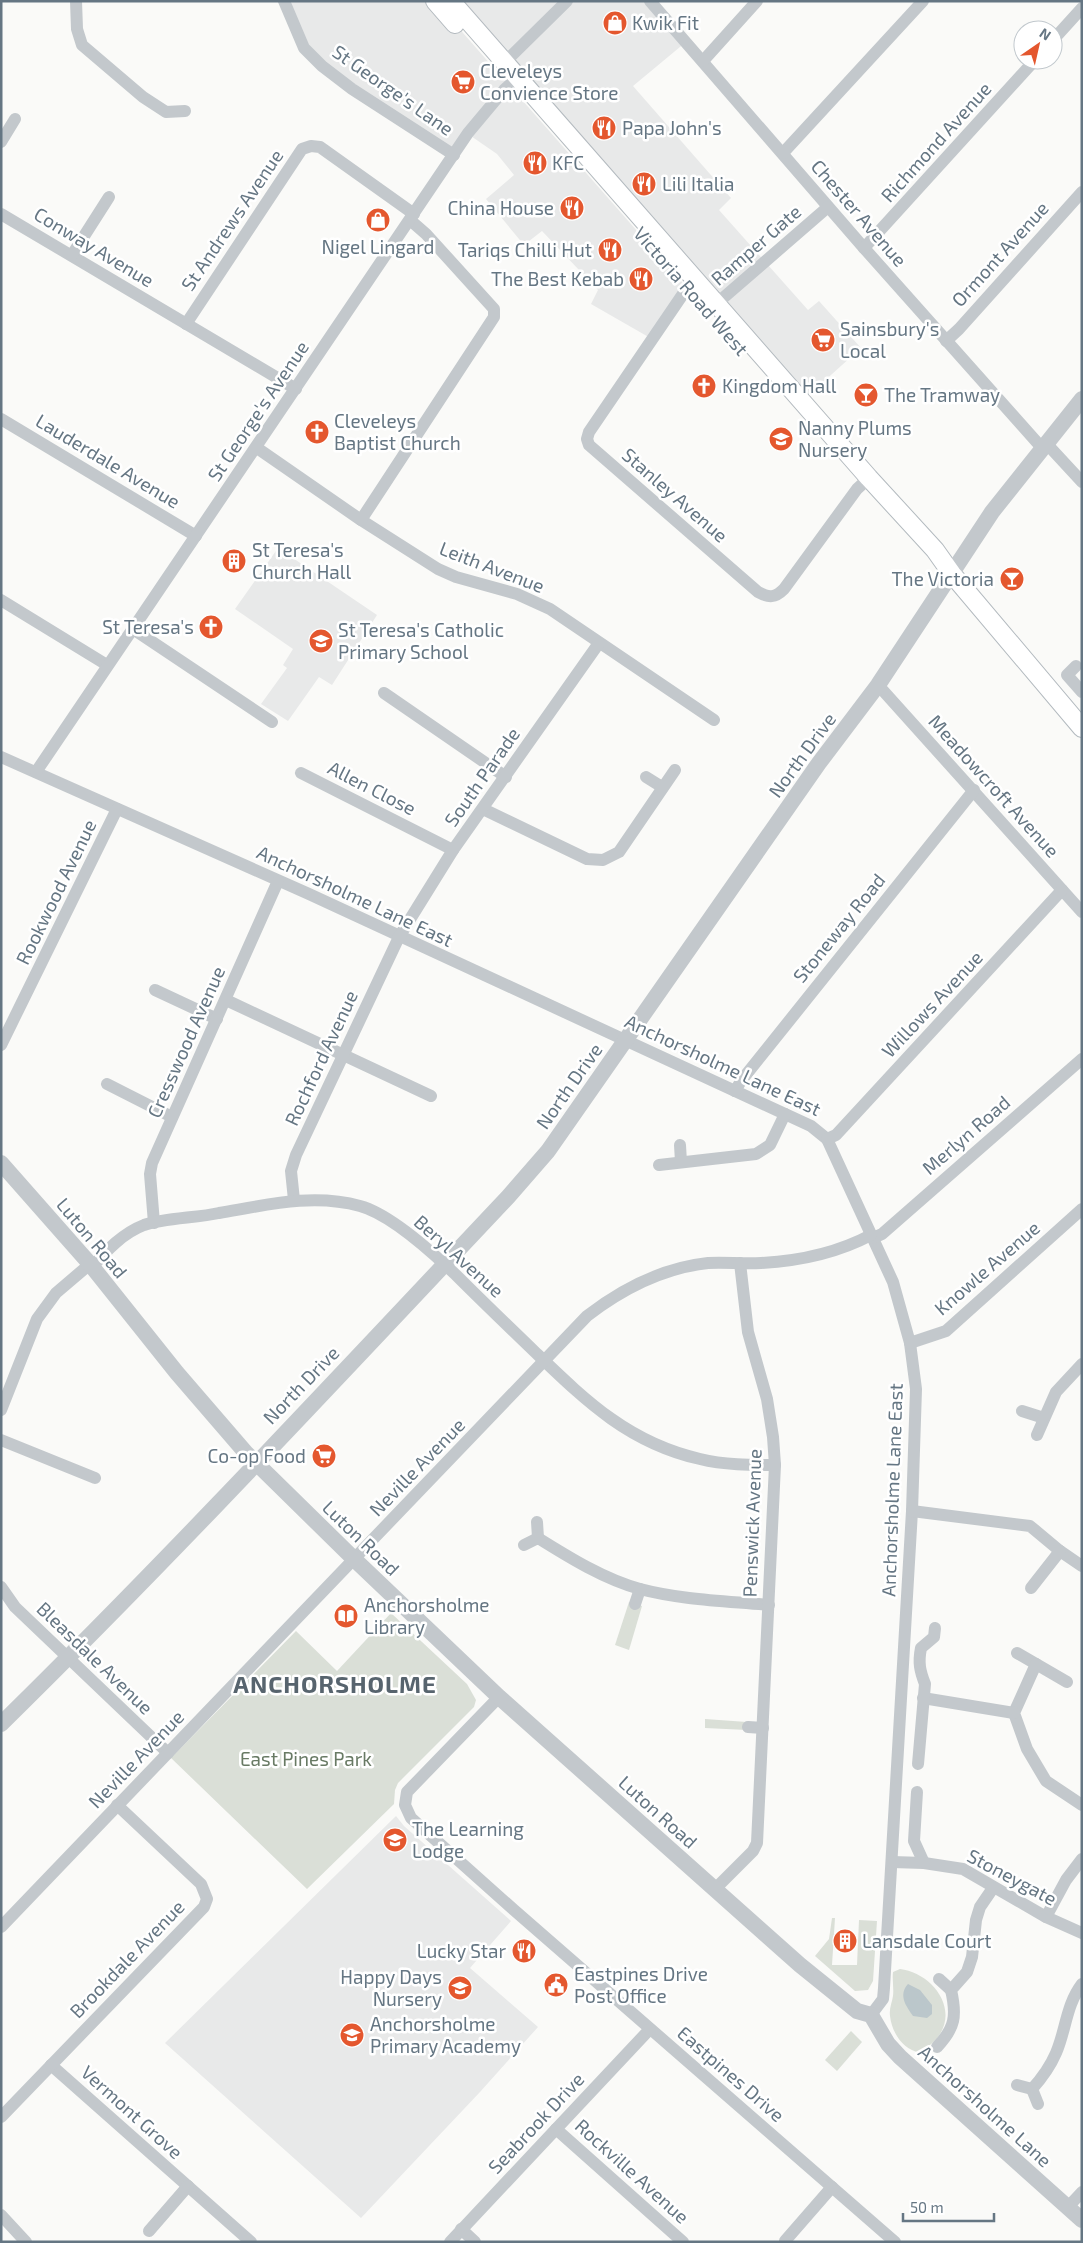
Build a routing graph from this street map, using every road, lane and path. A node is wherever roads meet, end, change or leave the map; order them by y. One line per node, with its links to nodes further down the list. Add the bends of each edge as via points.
1 (76, 1): 15 (street, via 77,28 82,44 143,97 166,112)
2 (284, 1): 19 (street, St George's Lane, via 304,48 322,66)
3 (435, 1): 12 (main road, Victoria Road West)
4 (451, 1): 12 (main road, Victoria Road West)
5 (567, 1): 12 (street)
6 (650, 1): 11 (street, Chester Avenue)
7 (757, 1): 11 (street)
8 (923, 1): 18 (street)
9 (1082, 8): 10 (street)
10 (1063, 29)
11 (703, 61): 18 (street, Chester Avenue)
12 (500, 66): 14 (main road, Victoria Road West)
13 (1026, 70): 25 (street, Richmond Avenue)
14 (514, 81): 19 (street, St George's Avenue); 27 (main road, Victoria Road West)
15 (185, 111)
16 (15, 119): 17 (street)
17 (1, 142)
18 (783, 153): 22 (street, Chester Avenue)
19 (454, 155): 24 (street, St George's Avenue)
20 (1082, 192): 30 (street, Ormont Avenue)
21 (109, 197): 26 (street)
22 (828, 206): 25 (street, Chester Avenue); 28 (street, Ramper Gate)
23 (1, 214): 26 (street, Conway Avenue)
24 (412, 217): 29 (street, St Andrews Avenue, via 320,148 302,149); 31 (street, St George's Avenue); 38 (street, via 494,310 494,318)
25 (864, 248): 30 (street, Chester Avenue)
26 (72, 255): 29 (street, Conway Avenue)
27 (692, 285): 28 (main road, Victoria Road West); 36 (street, Stanley Avenue, via 589,432 589,444 767,597 777,596 784,589)
28 (712, 308): 36 (main road, Victoria Road West)
29 (186, 324): 31 (street, Conway Avenue)
30 (946, 341): 34 (street, Chester Avenue)
31 (296, 388): 35 (street, St George's Avenue)
32 (1082, 399): 34 (street, North Drive)
33 (1, 419): 39 (street, Lauderdale Avenue)
34 (1044, 446): 37 (street, Chester Avenue); 40 (street, North Drive, via 992,512)
35 (256, 448): 38 (street, Leith Avenue); 39 (street, St George's Avenue)
36 (865, 481): 40 (main road, Victoria Road West, via 928,560)
37 (1082, 482)
38 (361, 520): 43 (street, Leith Avenue, via 438,569 527,598 550,609)
39 (196, 536): 42 (street, St George's Avenue)
40 (952, 574): 46 (street, North Drive); 51 (main road, Victoria Road West)
41 (1, 600): 44 (street)
42 (133, 629): 44 (street, St George's Avenue); 50 (street)
43 (599, 642): 49 (street, Leith Avenue); 56 (street, South Parade)
44 (107, 665): 54 (street, St George's Avenue)
45 (1076, 666): 47 (street, via 1067,675)
46 (878, 685): 59 (street, Meadowcroft Avenue); 70 (street, North Drive, via 813,771)
47 (1082, 692)
48 (384, 693): 56 (street)
49 (714, 720)
50 (272, 722)
51 (1081, 725)
52 (1, 756): 54 (street, Anchorsholme Lane East)
53 (675, 770): 58 (street)
54 (36, 772): 60 (street, Anchorsholme Lane East)
55 (301, 773): 62 (street, Allen Close)
56 (506, 777): 61 (street, South Parade)
57 (646, 777): 58 (street)
58 (662, 787): 61 (street, via 619,852 603,860 587,859)
59 (974, 790): 64 (street, Meadowcroft Avenue); 75 (street, Stoneway Road, via 740,1081)
60 (117, 809): 63 (street, Anchorsholme Lane East); 71 (street, Rookwood Avenue)
61 (483, 809): 62 (street, South Parade)
62 (453, 850): 66 (street, South Parade)
63 (278, 881): 66 (street, Anchorsholme Lane East); 68 (street, Cresswood Avenue)
64 (1062, 890): 65 (street, Meadowcroft Avenue); 79 (street, Willows Avenue, via 843,1127)
65 (1082, 912)
66 (399, 936): 70 (street, Anchorsholme Lane East); 72 (street, Rochford Avenue)
67 (155, 990): 69 (street)
68 (226, 1000): 69 (street, Cresswood Avenue); 72 (street)
69 (217, 1019): 78 (street, Cresswood Avenue)
70 (627, 1040): 75 (street, Anchorsholme Lane East); 89 (street, North Drive, via 548,1151)
71 (1, 1045)
72 (343, 1054): 76 (street); 84 (street, Rochford Avenue, via 296,1155 291,1171)
73 (1082, 1059): 87 (street, Merlyn Road, via 882,1234)
74 (108, 1084): 78 (street)
75 (736, 1091): 77 (street, Anchorsholme Lane East)
76 (431, 1096)
77 (785, 1114): 79 (street, Anchorsholme Lane East, via 817,1129); 81 (street, via 774,1139 756,1154)
78 (172, 1117): 86 (street, Cresswood Avenue, via 152,1163 150,1180)
79 (827, 1139): 87 (street, Anchorsholme Lane East)
80 (680, 1145): 81 (street)
81 (681, 1162): 83 (street)
82 (1, 1163): 90 (street, Luton Road)
83 (659, 1166)
84 (294, 1200): 86 (street, Beryl Avenue); 89 (street, Beryl Avenue, via 332,1200 363,1206 390,1220)
85 (1082, 1209): 91 (street, Knowle Avenue, via 946,1331)
86 (154, 1223): 90 (street, Beryl Avenue, via 120,1239)
87 (872, 1236): 88 (street, Neville Avenue, via 842,1249 815,1255); 91 (street, Anchorsholme Lane East, via 893,1282)
88 (740, 1263): 92 (street, Neville Avenue, via 709,1263 678,1269 626,1289 587,1316); 100 (street, Penswick Avenue, via 748,1332 767,1399)
89 (444, 1264): 92 (street, Beryl Avenue); 99 (street, North Drive)
90 (91, 1265): 94 (street, via 56,1293 37,1319); 99 (street, Luton Road, via 177,1373)
91 (910, 1343): 102 (street, Anchorsholme Lane East, via 916,1388)
92 (545, 1361): 100 (street, Beryl Avenue, via 601,1413 638,1436 699,1459 729,1464); 107 (street, Neville Avenue)
93 (1082, 1364): 96 (street, via 1060,1387)
94 (1, 1410)
95 (1022, 1411): 96 (street)
96 (1044, 1418): 97 (street)
97 (1037, 1435)
98 (1, 1440): 101 (street)
99 (256, 1462): 107 (street, Luton Road); 116 (street, North Drive)
100 (775, 1465): 113 (street, Penswick Avenue)
101 (95, 1478)
102 (912, 1512): 106 (street, via 1030,1526); 131 (street, Anchorsholme Lane East)
103 (537, 1522): 104 (street)
104 (538, 1538): 105 (street); 111 (street, via 594,1571)
105 (524, 1544)
106 (1060, 1551): 108 (street); 110 (street)
107 (354, 1560): 119 (street, Luton Road); 125 (street, Neville Avenue)
108 (1082, 1566)
109 (1, 1586): 116 (street, Bleasdale Avenue, via 15,1607)
110 (1031, 1588)
111 (640, 1589): 112 (street); 113 (street, via 674,1596)
112 (635, 1604)
113 (769, 1605): 124 (street, Penswick Avenue)
114 (935, 1628): 120 (street, via 934,1637 921,1648 919,1666 925,1684)
115 (1017, 1653): 117 (street)
116 (68, 1658): 122 (street, North Drive); 125 (street, Bleasdale Avenue)
117 (1036, 1664): 118 (street); 121 (street)
118 (1067, 1682)
119 (499, 1696): 134 (street, Luton Road); 142 (street, Eastpines Drive, via 412,1785 407,1792 406,1810)
120 (923, 1698): 121 (street); 126 (street)
121 (1014, 1713): 129 (street, via 1027,1748 1046,1781)
122 (1, 1724)
123 (748, 1727): 124 (street)
124 (763, 1728): 134 (street, Penswick Avenue, via 756,1843 753,1851)
125 (168, 1753): 128 (street, Neville Avenue)
126 (918, 1764)
127 (917, 1792): 132 (street, via 914,1841)
128 (117, 1805): 136 (street, Neville Avenue); 144 (street, Brookdale Avenue, via 201,1884 207,1899 204,1907)
129 (1082, 1806)
130 (1082, 1859): 135 (street, via 1066,1880)
131 (892, 1862): 132 (street, Stoneygate); 141 (street, Anchorsholme Lane East, via 883,1999)
132 (924, 1864): 133 (street, Stoneygate, via 963,1869)
133 (993, 1888): 135 (street, Stoneygate); 140 (street, via 980,1907 967,1972)
134 (715, 1890): 141 (street, Luton Road, via 844,2002)
135 (1046, 1917): 137 (street, Stoneygate)
136 (1, 1927)
137 (1082, 1933)
138 (939, 1979): 140 (street)
139 (1082, 1984): 146 (street, via 1069,2008 1056,2054 1044,2076)
140 (951, 1990): 143 (street, via 955,2006 953,2024)
141 (871, 2015): 153 (street, Anchorsholme Lane, via 900,2057)
142 (650, 2029): 149 (street, Seabrook Drive); 151 (street, Eastpines Drive)
143 (937, 2047)
144 (51, 2065): 148 (street, Brookdale Avenue); 150 (street, Vermont Grove)
145 (1016, 2085): 146 (street)
146 (1032, 2089): 147 (street)
147 (1038, 2104)
148 (1, 2117)
149 (556, 2129): 156 (street, Seabrook Drive); 163 (street, Rockville Avenue)
150 (188, 2186): 157 (street, Vermont Grove); 160 (street, Vermont Grove)
151 (832, 2187): 158 (street); 164 (street, Eastpines Drive)
152 (1082, 2192): 153 (street)
153 (1068, 2207): 155 (street, Anchorsholme Lane)
154 (1, 2215): 159 (street)
155 (1082, 2220)
156 (461, 2230): 161 (street, Seabrook Drive); 162 (street)
157 (149, 2231)
158 (785, 2241)
159 (26, 2242)
160 (251, 2242)
161 (450, 2242)
162 (475, 2242)
163 (683, 2242)
164 (895, 2242)

